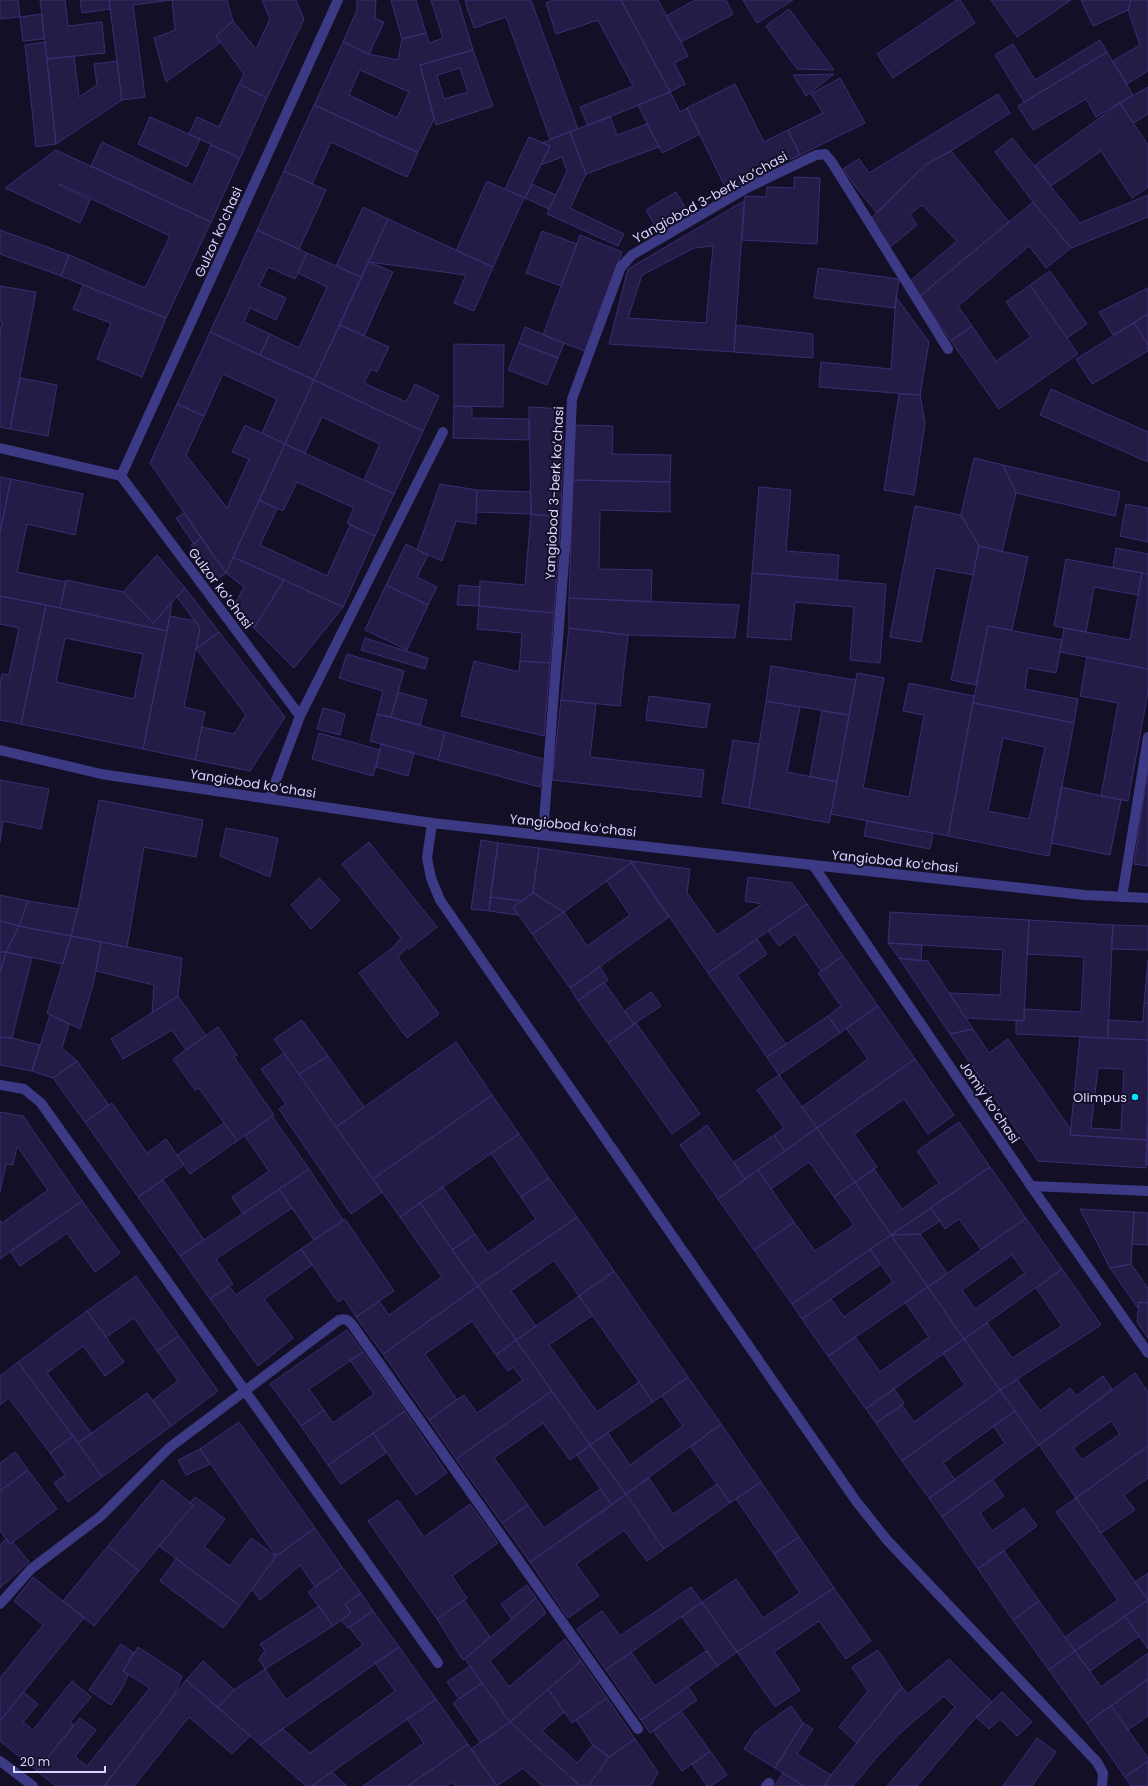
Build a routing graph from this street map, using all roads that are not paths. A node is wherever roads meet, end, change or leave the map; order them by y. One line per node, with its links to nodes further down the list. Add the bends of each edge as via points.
1 (338, 0): 5 (street, Gulzor koʻchasi)
2 (948, 349): 11 (street, Yangiobod 3-berk koʼchasi, via 825,154 816,155 747,188 632,255 621,267 572,399 566,535)
3 (443, 432): 6 (street)
4 (0, 448): 5 (street)
5 (121, 476): 6 (street, Gulzor koʻchasi)
6 (300, 716): 9 (street)
7 (1148, 737): 13 (street)
8 (0, 750): 9 (street, Yangiobod koʻchasi, via 101,774)
9 (269, 799): 10 (street, Yangiobod koʻchasi)
10 (432, 823): 11 (street, Yangiobod koʻchasi); 25 (street, via 427,858 431,878 440,900 856,1501 887,1540 1097,1762 1103,1773)
11 (543, 834): 12 (street, Yangiobod koʻchasi)
12 (813, 865): 13 (street, Yangiobod koʻchasi); 16 (street, Jomiy koʻchasi)
13 (1122, 897): 14 (street, Yangiobod koʻchasi)
14 (1148, 898)
15 (0, 1085): 19 (street, via 24,1089 41,1103)
16 (1031, 1186): 17 (street); 18 (street, Jomiy koʻchasi)
17 (1148, 1191)
18 (1148, 1353)
19 (245, 1390): 20 (street, via 169,1448 102,1516 31,1569); 21 (street); 22 (street, via 339,1320 349,1321)
20 (0, 1604)
21 (438, 1663)
22 (638, 1729)
23 (0, 1761): 24 (street)
24 (33, 1786)
25 (1102, 1786)

